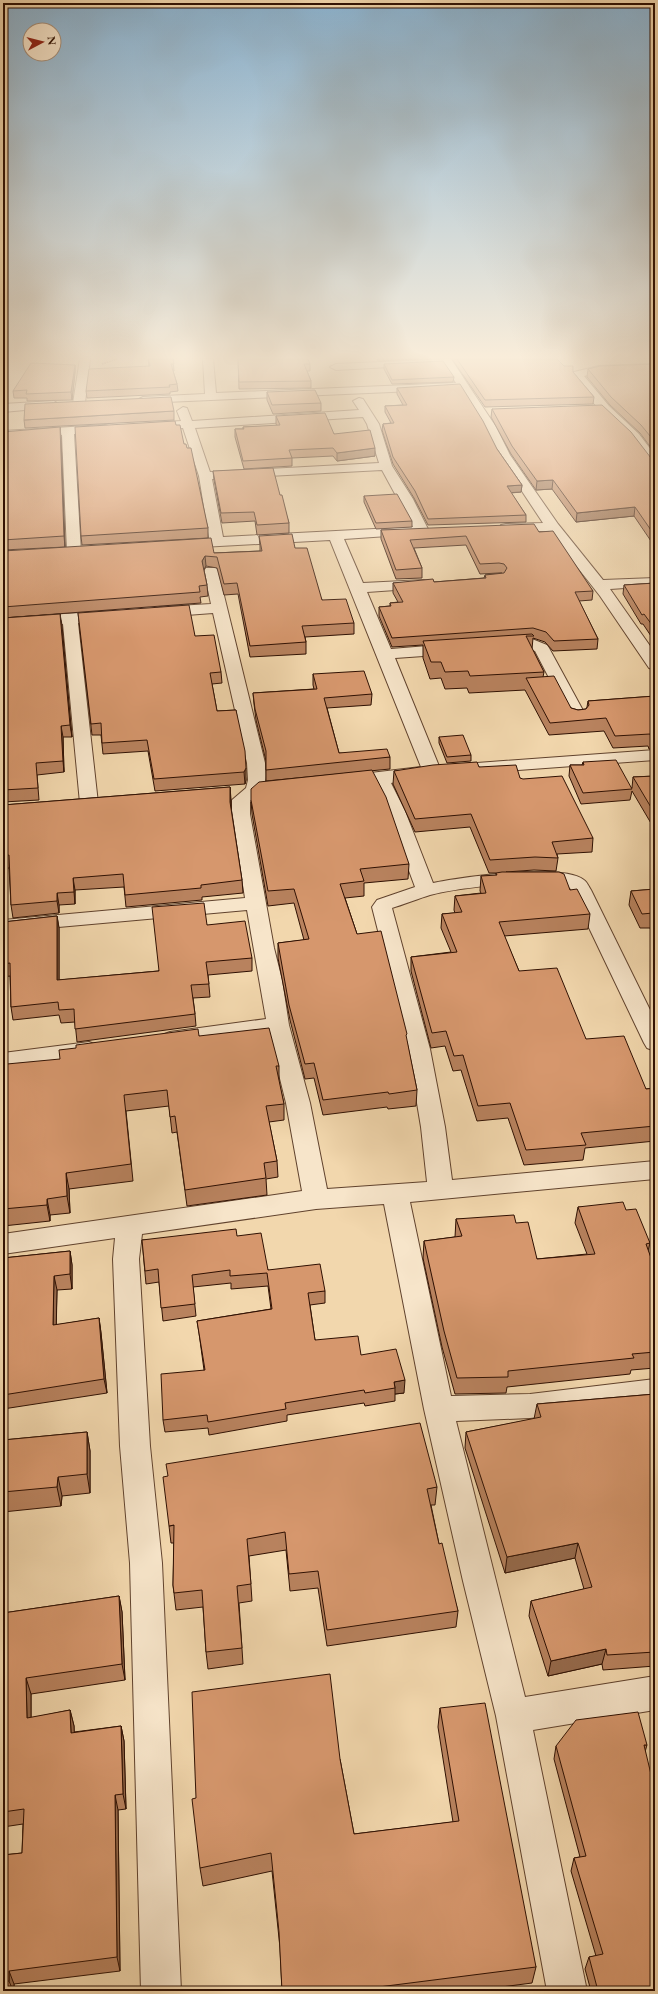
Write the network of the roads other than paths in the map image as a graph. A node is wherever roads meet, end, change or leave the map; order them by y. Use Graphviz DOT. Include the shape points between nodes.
graph roads {
  1 [pos="68,452"];
  2 [pos="196,452"];
  3 [pos="382,452"];
  4 [pos="503,452"];
  5 [pos="646,452"];
  6 [pos="655,463"];
  7 [pos="386,466"];
  8 [pos="205,476"];
  9 [pos="553,527"];
  10 [pos="491,529"];
  11 [pos="437,530"];
  12 [pos="422,531"];
  13 [pos="335,535"];
  14 [pos="217,541"];
  15 [pos="172,544"];
  16 [pos="90,550"];
  17 [pos="211,571"];
  18 [pos="655,582"];
  19 [pos="436,583"];
  20 [pos="598,585"];
  21 [pos="359,588"];
  22 [pos="220,608"];
  23 [pos="149,613"];
  24 [pos="125,615"];
  25 [pos="70,619"];
  26 [pos="3,623"];
  27 [pos="655,634"];
  28 [pos="633,635"];
  29 [pos="384,654"];
  30 [pos="655,666"];
  31 [pos="577,716"];
  32 [pos="655,755"];
  33 [pos="445,770"];
  34 [pos="331,782"];
  35 [pos="261,790"];
  36 [pos="222,793"];
  37 [pos="89,803"];
  38 [pos="426,890"];
  39 [pos="254,903"];
  40 [pos="3,926"];
  41 [pos="278,1025"];
  42 [pos="152,1042"];
  43 [pos="655,1043"];
  44 [pos="106,1048"];
  45 [pos="3,1061"];
  46 [pos="655,1170"];
  47 [pos="441,1191"];
  48 [pos="395,1193"];
  49 [pos="316,1200"];
  50 [pos="130,1226"];
  51 [pos="3,1244"];
  52 [pos="655,1390"];
  53 [pos="439,1409"];
  54 [pos="655,1693"];
  55 [pos="513,1716"];
  56 [pos="161,1991"];
  57 [pos="567,1991"];
  1 -- 16 [label="street" via="67,552"];
  2 -- 8 [label="street"];
  3 -- 7 [label="street"];
  4 -- 9 [label="street"];
  5 -- 6 [label="street"];
  7 -- 8 [label="street"];
  7 -- 12 [label="street"];
  8 -- 14 [label="street"];
  9 -- 10 [label="street"];
  9 -- 20 [label="street"];
  11 -- 12 [label="street"];
  12 -- 13 [label="street"];
  13 -- 14 [label="street"];
  13 -- 21 [label="street"];
  14 -- 15 [label="street"];
  17 -- 22 [label="street"];
  18 -- 20 [label="street"];
  19 -- 21 [label="street"];
  20 -- 28 [label="street"];
  21 -- 29 [label="street"];
  22 -- 23 [label="street"];
  22 -- 35 [label="street"];
  24 -- 25 [label="street"];
  25 -- 26 [label="street"];
  25 -- 37 [label="street"];
  27 -- 28 [label="street"];
  28 -- 30 [label="street"];
  29 -- 31 [label="street" via="522,643 538,646 544,652"];
  29 -- 33 [label="street"];
  32 -- 33 [label="street"];
  33 -- 34 [label="street"];
  33 -- 38 [label="street" via="380,779 396,811"];
  35 -- 36 [label="street"];
  35 -- 39 [label="street" via="246,794 241,805"];
  38 -- 43 [label="street" via="452,885 544,878 564,879 577,884"];
  38 -- 47 [label="street" via="392,900 382,907 419,1049"];
  39 -- 40 [label="street"];
  39 -- 41 [label="street"];
  41 -- 42 [label="street"];
  41 -- 49 [label="street" via="298,1103"];
  44 -- 45 [label="street"];
  46 -- 47 [label="street"];
  47 -- 48 [label="street"];
  48 -- 49 [label="street"];
  48 -- 53 [label="street"];
  49 -- 50 [label="street"];
  50 -- 51 [label="street"];
  50 -- 56 [label="street" via="126,1259 135,1446 146,1563"];
  52 -- 53 [label="street" via="530,1406"];
  53 -- 55 [label="street"];
  54 -- 55 [label="street"];
  55 -- 57 [label="street"];
}
